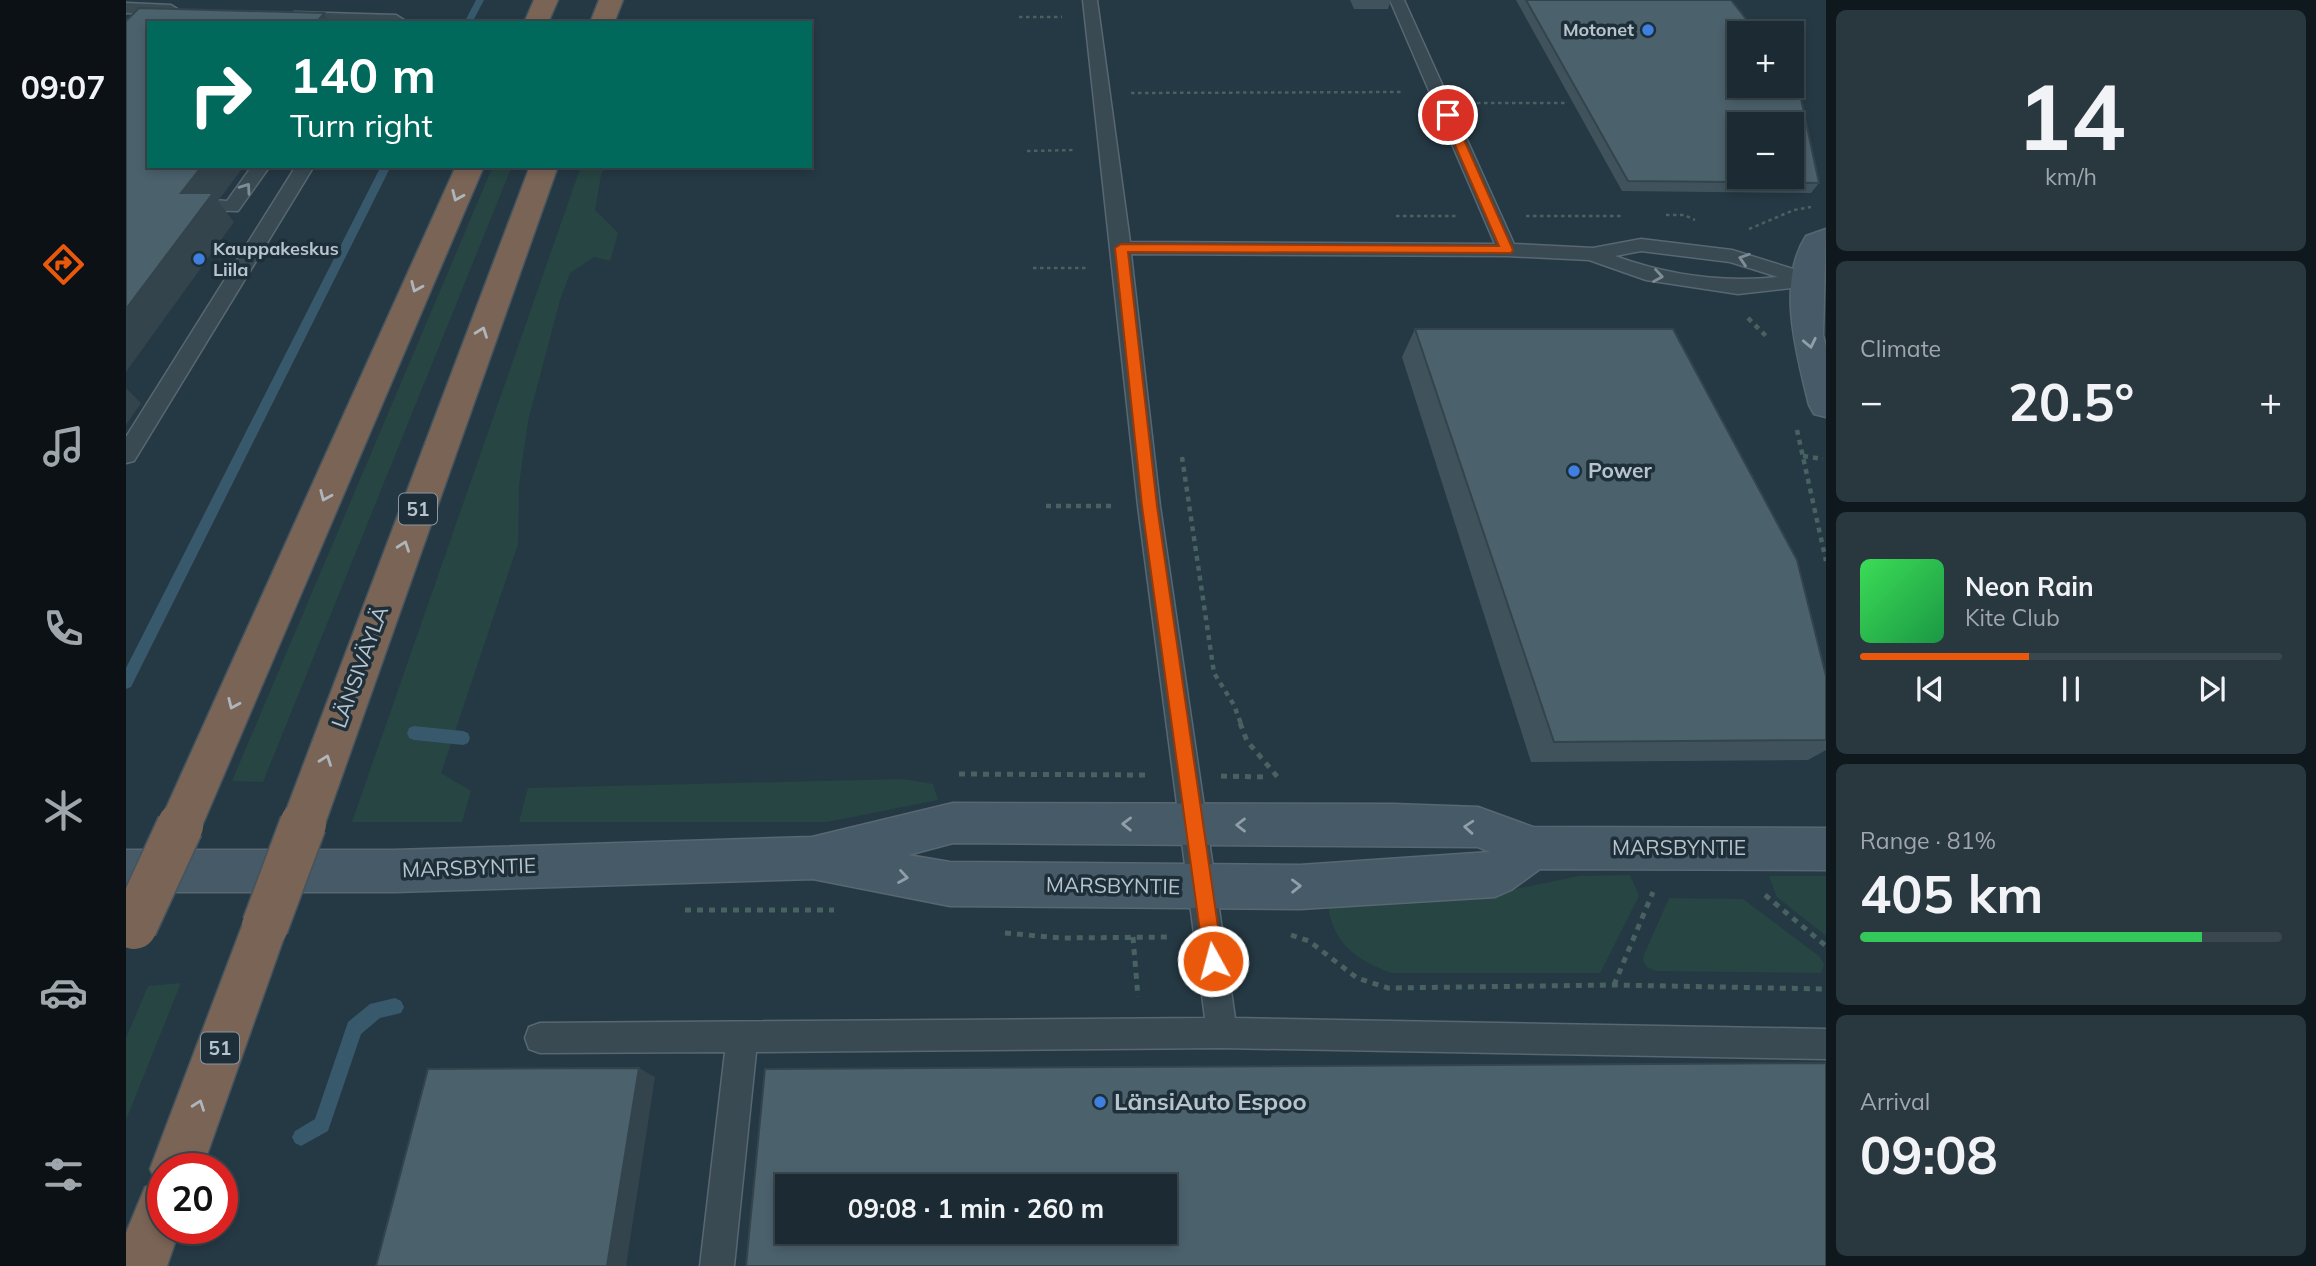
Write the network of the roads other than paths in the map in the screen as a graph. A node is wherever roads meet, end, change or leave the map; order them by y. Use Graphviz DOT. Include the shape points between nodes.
graph roads {
  1 [pos="379,0"];
  2 [pos="532,0"];
  3 [pos="546,0"];
  4 [pos="611,0"];
  5 [pos="1090,0"];
  6 [pos="1397,0"];
  7 [pos="126,8"];
  8 [pos="181,10"];
  9 [pos="273,17"];
  10 [pos="364,21"];
  11 [pos="395,21"];
  12 [pos="530,21"];
  13 [pos="537,21"];
  14 [pos="603,21"];
  15 [pos="260,168"];
  16 [pos="304,168"];
  17 [pos="469,168"];
  18 [pos="543,168"];
  19 [pos="181,203"];
  20 [pos="1826,238"];
  21 [pos="1121,248"];
  22 [pos="1507,250"];
  23 [pos="1593,254"];
  24 [pos="1809,280"];
  25 [pos="1826,309"];
  26 [pos="1826,405"];
  27 [pos="126,455"];
  28 [pos="1195,825"];
  29 [pos="1533,848"];
  30 [pos="1826,849"];
  31 [pos="812,858"];
  32 [pos="126,871"];
  33 [pos="1203,887"];
  34 [pos="130,935"];
  35 [pos="1222,1032"];
  36 [pos="742,1036"];
  37 [pos="540,1038"];
  38 [pos="1826,1044"];
  39 [pos="182,1153"];
  40 [pos="148,1244"];
  41 [pos="140,1266"];
  42 [pos="717,1266"];
  1 -- 10 [label="lane"];
  2 -- 12 [label="highway"];
  3 -- 13 [label="highway"];
  4 -- 14 [label="highway"];
  5 -- 21 [label="lane"];
  6 -- 22 [label="lane"];
  7 -- 8 [label="lane"];
  9 -- 10 [label="lane"];
  10 -- 11 [label="lane"];
  19 -- 15 [label="lane, one-way" via="232,207"];
  16 -- 27 [label="lane"];
  17 -- 34 [label="highway, one-way, bridge"];
  39 -- 18 [label="highway, LÄNSIVÄYLÄ / 51, one-way, bridge"];
  20 -- 24 [label="main road" via="1816,243 1809,257"];
  21 -- 22 [label="lane"];
  21 -- 28 [label="lane" via="1149,506"];
  22 -- 23 [label="lane"];
  24 -- 23 [label="lane, one-way" via="1732,256 1641,245"];
  23 -- 24 [label="lane, one-way" via="1646,274 1738,288"];
  24 -- 25 [label="main road"];
  24 -- 26 [label="main road, one-way" via="1807,335"];
  29 -- 28 [label="main road, MARSBYNTIE, one-way" via="1478,827"];
  28 -- 31 [label="main road, MARSBYNTIE, one-way" via="953,822"];
  28 -- 33 [label="lane"];
  29 -- 30 [label="main road, MARSBYNTIE"];
  33 -- 29 [label="main road, MARSBYNTIE, one-way" via="1300,887 1495,875"];
  31 -- 32 [label="main road, MARSBYNTIE" via="395,871"];
  31 -- 33 [label="main road, MARSBYNTIE, one-way" via="950,884"];
  33 -- 35 [label="lane"];
  35 -- 36 [label="lane"];
  35 -- 38 [label="lane"];
  36 -- 37 [label="lane"];
  36 -- 42 [label="lane"];
  40 -- 41 [label="highway"];
}
